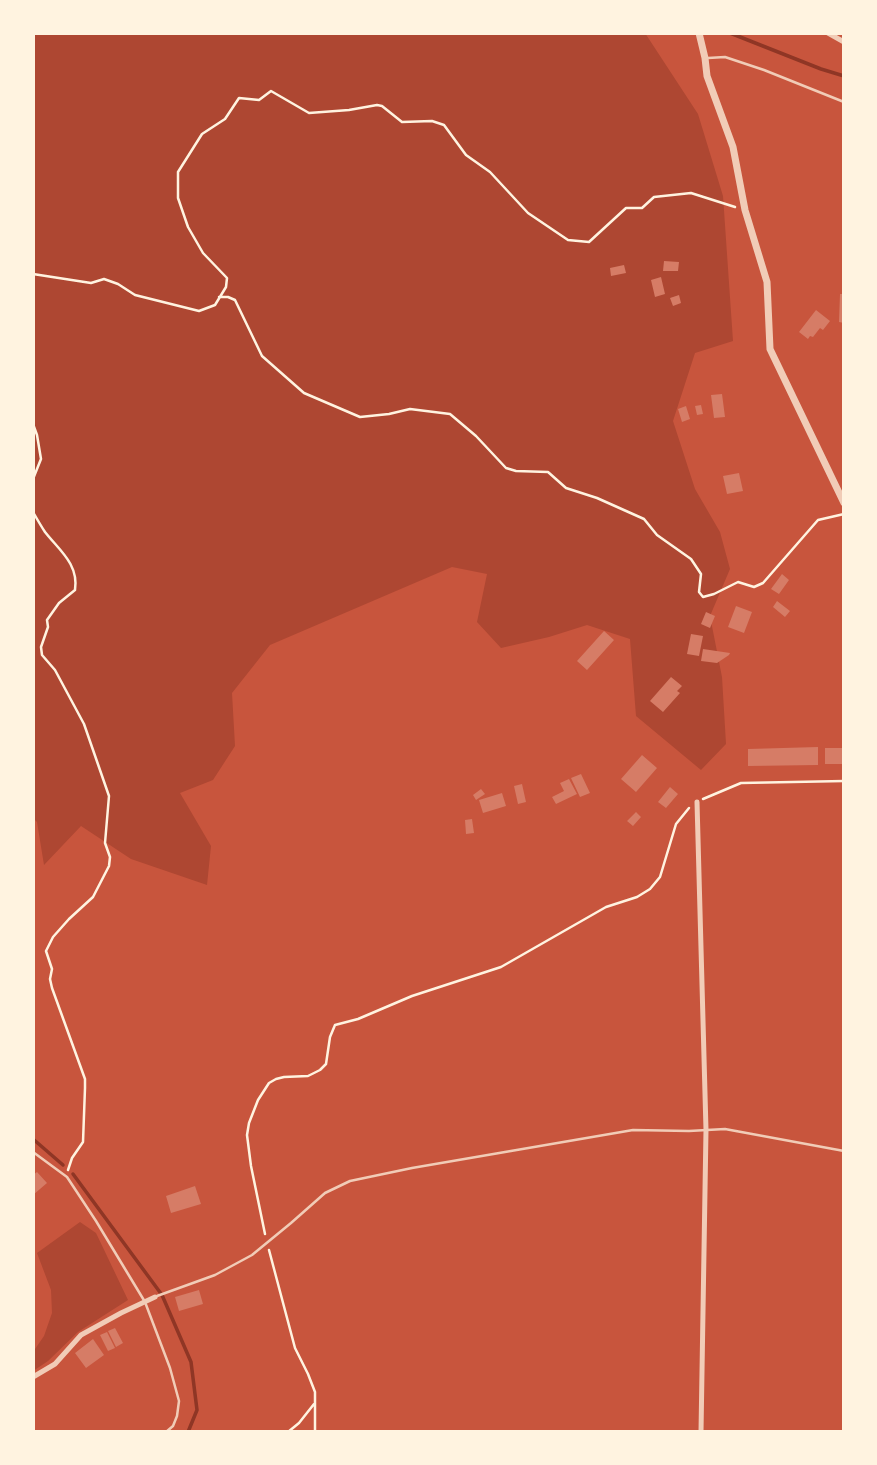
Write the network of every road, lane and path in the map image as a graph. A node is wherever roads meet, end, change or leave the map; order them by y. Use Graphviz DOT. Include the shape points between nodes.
graph roads {
  1 [pos="699,33"];
  2 [pos="828,33"];
  3 [pos="844,42"];
  4 [pos="705,58"];
  5 [pos="844,102"];
  6 [pos="745,210"];
  7 [pos="33,274"];
  8 [pos="219,297"];
  9 [pos="33,424"];
  10 [pos="33,479"];
  11 [pos="844,503"];
  12 [pos="33,512"];
  13 [pos="844,514"];
  14 [pos="844,781"];
  15 [pos="698,802"];
  16 [pos="706,1130"];
  17 [pos="844,1151"];
  18 [pos="33,1152"];
  19 [pos="67,1177"];
  20 [pos="267,1243"];
  21 [pos="155,1297"];
  22 [pos="145,1302"];
  23 [pos="33,1377"];
  24 [pos="315,1403"];
  25 [pos="166,1432"];
  26 [pos="288,1432"];
  27 [pos="315,1432"];
  28 [pos="701,1432"];
  1 -- 4 [label="street"];
  2 -- 3 [label="street"];
  4 -- 5 [label="lane" via="725,57 764,69"];
  4 -- 6 [label="street" via="733,147"];
  6 -- 8 [label="path" via="691,192 654,197 642,208 626,208 589,242 568,240 528,213 490,172 466,155 444,125 401,122 376,105 309,113 271,91 259,100 239,98 225,119 202,134 178,172 178,198 188,228 203,253 227,278"];
  6 -- 11 [label="street" via="767,282 770,349"];
  7 -- 8 [label="path" via="90,283 104,279 135,295 199,311 215,305"];
  8 -- 13 [label="path" via="235,300 262,356 304,393 360,416 410,409 450,414 506,468 548,472 566,488 644,519 657,535 691,559 701,574 699,592 703,597 738,582 754,587 763,583 818,520"];
  9 -- 10 [label="path" via="41,460"];
  12 -- 19 [label="path" via="68,557 76,581 75,590 47,620 41,654 55,670 83,724 109,796 105,843 109,866 93,897 53,937 46,951 52,988 85,1079 83,1142"];
  14 -- 15 [label="path" via="741,783"];
  15 -- 16 [label="street"];
  15 -- 20 [label="path" via="676,824 660,877 650,889 606,906 501,967 335,1025 326,1064 320,1070 269,1083 258,1100 247,1135"];
  16 -- 17 [label="lane" via="725,1129"];
  16 -- 20 [label="lane" via="633,1130 350,1181 325,1193"];
  16 -- 28 [label="street"];
  18 -- 19 [label="lane"];
  19 -- 22 [label="lane"];
  20 -- 21 [label="lane" via="215,1275"];
  20 -- 24 [label="path" via="286,1321 315,1392"];
  21 -- 22 [label="street"];
  22 -- 23 [label="street" via="81,1335 55,1363"];
  22 -- 25 [label="lane" via="179,1401 173,1426"];
  24 -- 26 [label="path"];
  24 -- 27 [label="path"];
}
